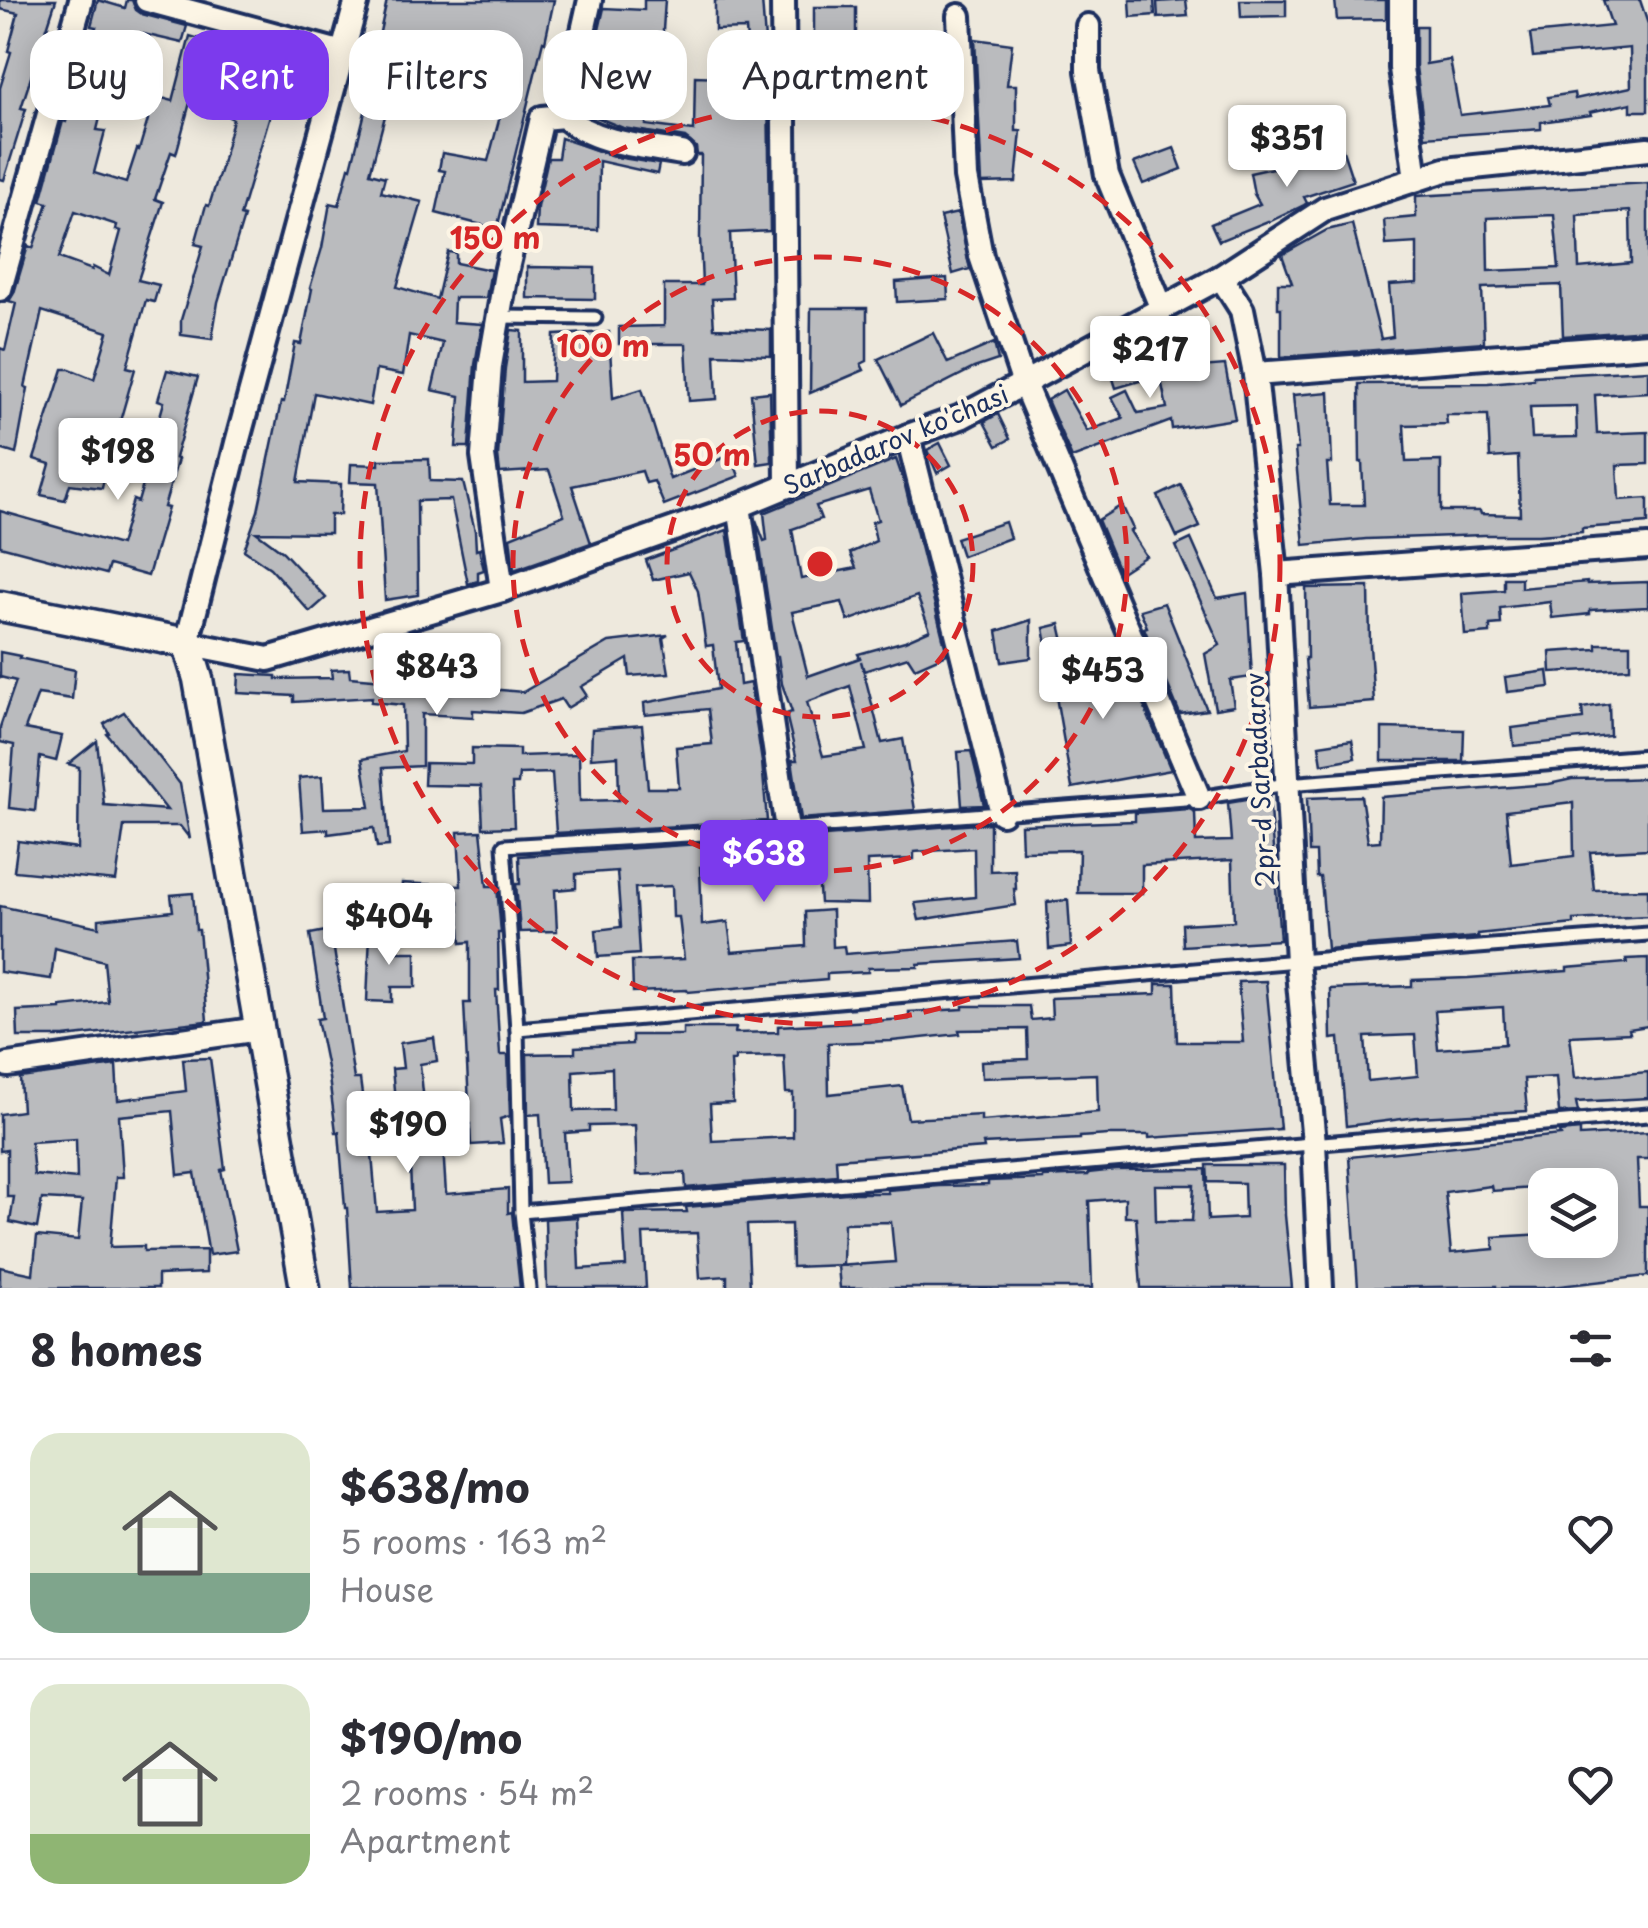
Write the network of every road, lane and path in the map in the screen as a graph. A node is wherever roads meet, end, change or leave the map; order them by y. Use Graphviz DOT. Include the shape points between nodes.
graph roads {
  1 [pos="81,0"];
  2 [pos="147,0"];
  3 [pos="357,0"];
  4 [pos="590,0"];
  5 [pos="783,0"];
  6 [pos="1401,0"];
  7 [pos="959,16"];
  8 [pos="1088,26"];
  9 [pos="583,30"];
  10 [pos="342,54"];
  11 [pos="543,118"];
  12 [pos="569,120"];
  13 [pos="1648,149"];
  14 [pos="682,153"];
  15 [pos="1416,180"];
  16 [pos="1222,277"];
  17 [pos="0,289"];
  18 [pos="1162,308"];
  19 [pos="498,317"];
  20 [pos="596,318"];
  21 [pos="1648,346"];
  22 [pos="1255,374"];
  23 [pos="1024,384"];
  24 [pos="908,436"];
  25 [pos="788,486"];
  26 [pos="740,506"];
  27 [pos="1648,548"];
  28 [pos="1276,574"];
  29 [pos="502,590"];
  30 [pos="0,606"];
  31 [pos="187,643"];
  32 [pos="1648,756"];
  33 [pos="1287,784"];
  34 [pos="1199,798"];
  35 [pos="1002,813"];
  36 [pos="787,829"];
  37 [pos="1648,934"];
  38 [pos="1297,961"];
  39 [pos="259,1029"];
  40 [pos="517,1029"];
  41 [pos="8,1065"];
  42 [pos="1648,1116"];
  43 [pos="1314,1143"];
  44 [pos="521,1212"];
  45 [pos="305,1288"];
  46 [pos="528,1288"];
  47 [pos="1320,1288"];
  1 -- 17 [label="street"];
  2 -- 10 [label="street"];
  3 -- 10 [label="street"];
  4 -- 9 [label="street"];
  5 -- 25 [label="street"];
  6 -- 15 [label="street" via="1401,68"];
  7 -- 23 [label="street" via="966,177 981,256"];
  8 -- 18 [label="street" via="1088,71 1108,175"];
  10 -- 31 [label="street"];
  11 -- 19 [label="street"];
  12 -- 14 [label="street" via="602,138"];
  13 -- 15 [label="street, Sarbadarov ko'chasi" via="1445,170"];
  15 -- 16 [label="street, Sarbadarov ko'chasi" via="1326,209"];
  16 -- 18 [label="street, Sarbadarov ko'chasi"];
  16 -- 22 [label="street, 2pr-d Sarbadarov" via="1242,310"];
  18 -- 23 [label="street, Sarbadarov ko'chasi"];
  19 -- 20 [label="lane"];
  19 -- 29 [label="street" via="483,456"];
  21 -- 22 [label="street"];
  22 -- 28 [label="street, 2pr-d Sarbadarov"];
  23 -- 24 [label="street, Sarbadarov ko'chasi"];
  23 -- 34 [label="street"];
  24 -- 25 [label="street, Sarbadarov ko'chasi"];
  24 -- 35 [label="street"];
  25 -- 26 [label="street, Sarbadarov ko'chasi"];
  26 -- 29 [label="street, Sarbadarov ko'chasi"];
  26 -- 36 [label="street"];
  27 -- 28 [label="street"];
  28 -- 33 [label="street, 2pr-d Sarbadarov"];
  29 -- 31 [label="street, Sarbadarov ko'chasi" via="268,659"];
  30 -- 31 [label="street, Sarbadarov ko'chasi"];
  31 -- 39 [label="street"];
  32 -- 33 [label="lane"];
  33 -- 34 [label="lane"];
  33 -- 38 [label="street, 2pr-d Sarbadarov"];
  34 -- 35 [label="lane"];
  35 -- 36 [label="lane"];
  36 -- 40 [label="lane" via="504,846"];
  37 -- 38 [label="lane"];
  38 -- 40 [label="lane"];
  38 -- 43 [label="street, 2pr-d Sarbadarov"];
  39 -- 41 [label="street"];
  39 -- 45 [label="street"];
  40 -- 44 [label="lane"];
  42 -- 43 [label="lane"];
  43 -- 44 [label="lane"];
  43 -- 47 [label="street, 2pr-d Sarbadarov"];
  44 -- 46 [label="lane"];
}
